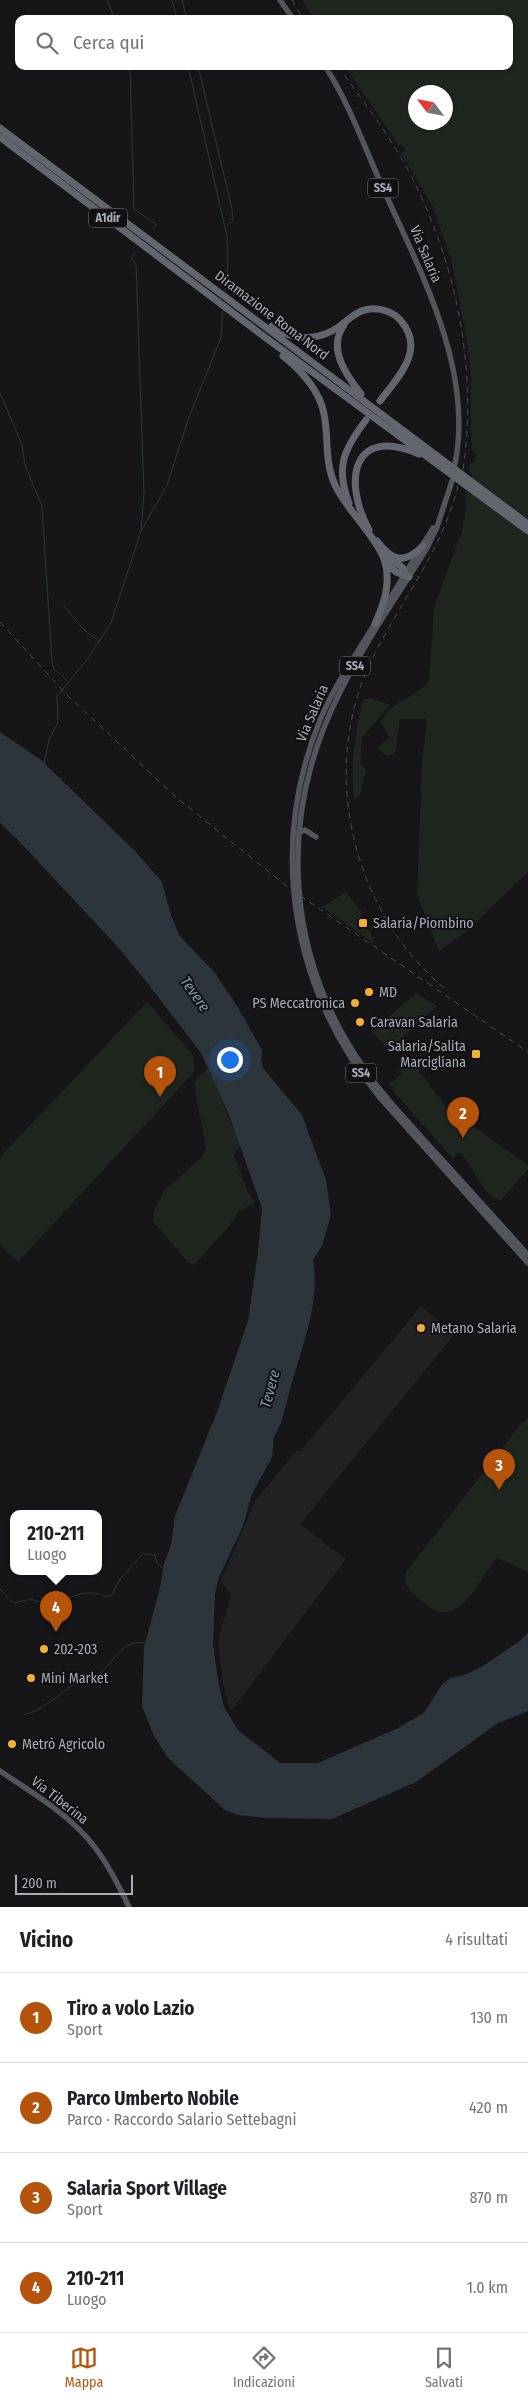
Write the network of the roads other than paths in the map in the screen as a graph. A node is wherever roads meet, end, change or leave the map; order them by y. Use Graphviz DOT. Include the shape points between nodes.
graph roads {
  1 [pos="280,0"];
  2 [pos="290,15"];
  3 [pos="327,70"];
  4 [pos="0,128"];
  5 [pos="0,137"];
  6 [pos="229,298"];
  7 [pos="350,317"];
  8 [pos="262,335"];
  9 [pos="380,401"];
  10 [pos="365,405"];
  11 [pos="380,416"];
  12 [pos="366,420"];
  13 [pos="430,458"];
  14 [pos="450,467"];
  15 [pos="452,481"];
  16 [pos="472,486"];
  17 [pos="350,505"];
  18 [pos="443,511"];
  19 [pos="358,521"];
  20 [pos="528,524"];
  21 [pos="368,530"];
  22 [pos="528,531"];
  23 [pos="423,546"];
  24 [pos="386,558"];
  25 [pos="407,575"];
  26 [pos="375,624"];
  27 [pos="295,833"];
  28 [pos="316,837"];
  29 [pos="528,1255"];
  30 [pos="528,1263"];
  31 [pos="0,1771"];
  32 [pos="129,1907"];
  1 -- 2 [label="main road"];
  3 -- 14 [label="main road, Via Salaria / SS4" via="348,110 436,312 459,397 459,437"];
  4 -- 6 [label="highway, Diramazione Roma Nord / A1dir"];
  5 -- 8 [label="highway, Diramazione Roma Nord / A1dir"];
  6 -- 7 [label="highway" via="277,330 301,338 326,335"];
  6 -- 10 [label="highway, Diramazione Roma Nord / A1dir"];
  7 -- 9 [label="highway" via="368,309 380,309 400,319 410,336 410,358"];
  7 -- 10 [label="highway" via="340,330 338,356"];
  8 -- 10 [label="highway, Diramazione Roma Nord / A1dir"];
  8 -- 19 [label="highway" via="266,343 302,373 318,398 324,413 330,475"];
  10 -- 11 [label="highway, Diramazione Roma Nord / A1dir"];
  11 -- 13 [label="highway, Diramazione Roma Nord / A1dir"];
  11 -- 14 [label="highway, Diramazione Roma Nord / A1dir"];
  12 -- 17 [label="highway" via="343,456 343,483"];
  13 -- 14 [label="highway, Diramazione Roma Nord / A1dir"];
  13 -- 21 [label="highway" via="391,446 371,450 363,456 357,465 354,491"];
  14 -- 16 [label="highway, Diramazione Roma Nord / A1dir"];
  15 -- 18 [label="main road, Via Salaria / SS4"];
  16 -- 20 [label="highway, Diramazione Roma Nord / A1dir"];
  16 -- 22 [label="highway, Diramazione Roma Nord / A1dir"];
  17 -- 19 [label="highway"];
  17 -- 21 [label="highway"];
  18 -- 23 [label="main road, Via Salaria / SS4"];
  18 -- 25 [label="main road, Via Salaria / SS4" via="427,548"];
  19 -- 24 [label="highway"];
  21 -- 24 [label="highway"];
  23 -- 24 [label="highway" via="406,558"];
  23 -- 25 [label="main road, Via Salaria / SS4"];
  24 -- 25 [label="highway" via="396,572"];
  24 -- 26 [label="highway" via="387,592"];
  25 -- 26 [label="main road, Via Salaria / SS4"];
  25 -- 27 [label="main road, Via Salaria / SS4" via="334,705 312,761"];
  26 -- 27 [label="main road, Via Salaria / SS4" via="338,683 320,720 302,774"];
  27 -- 28 [label="main road" via="305,830"];
  27 -- 29 [label="main road, SS4" via="307,943 322,992 342,1034 381,1091"];
  27 -- 30 [label="main road, SS4" via="293,885 300,932 315,986 338,1038 381,1099"];
  31 -- 32 [label="main road, Via Tiberina" via="63,1815 86,1836 104,1860"];
}
